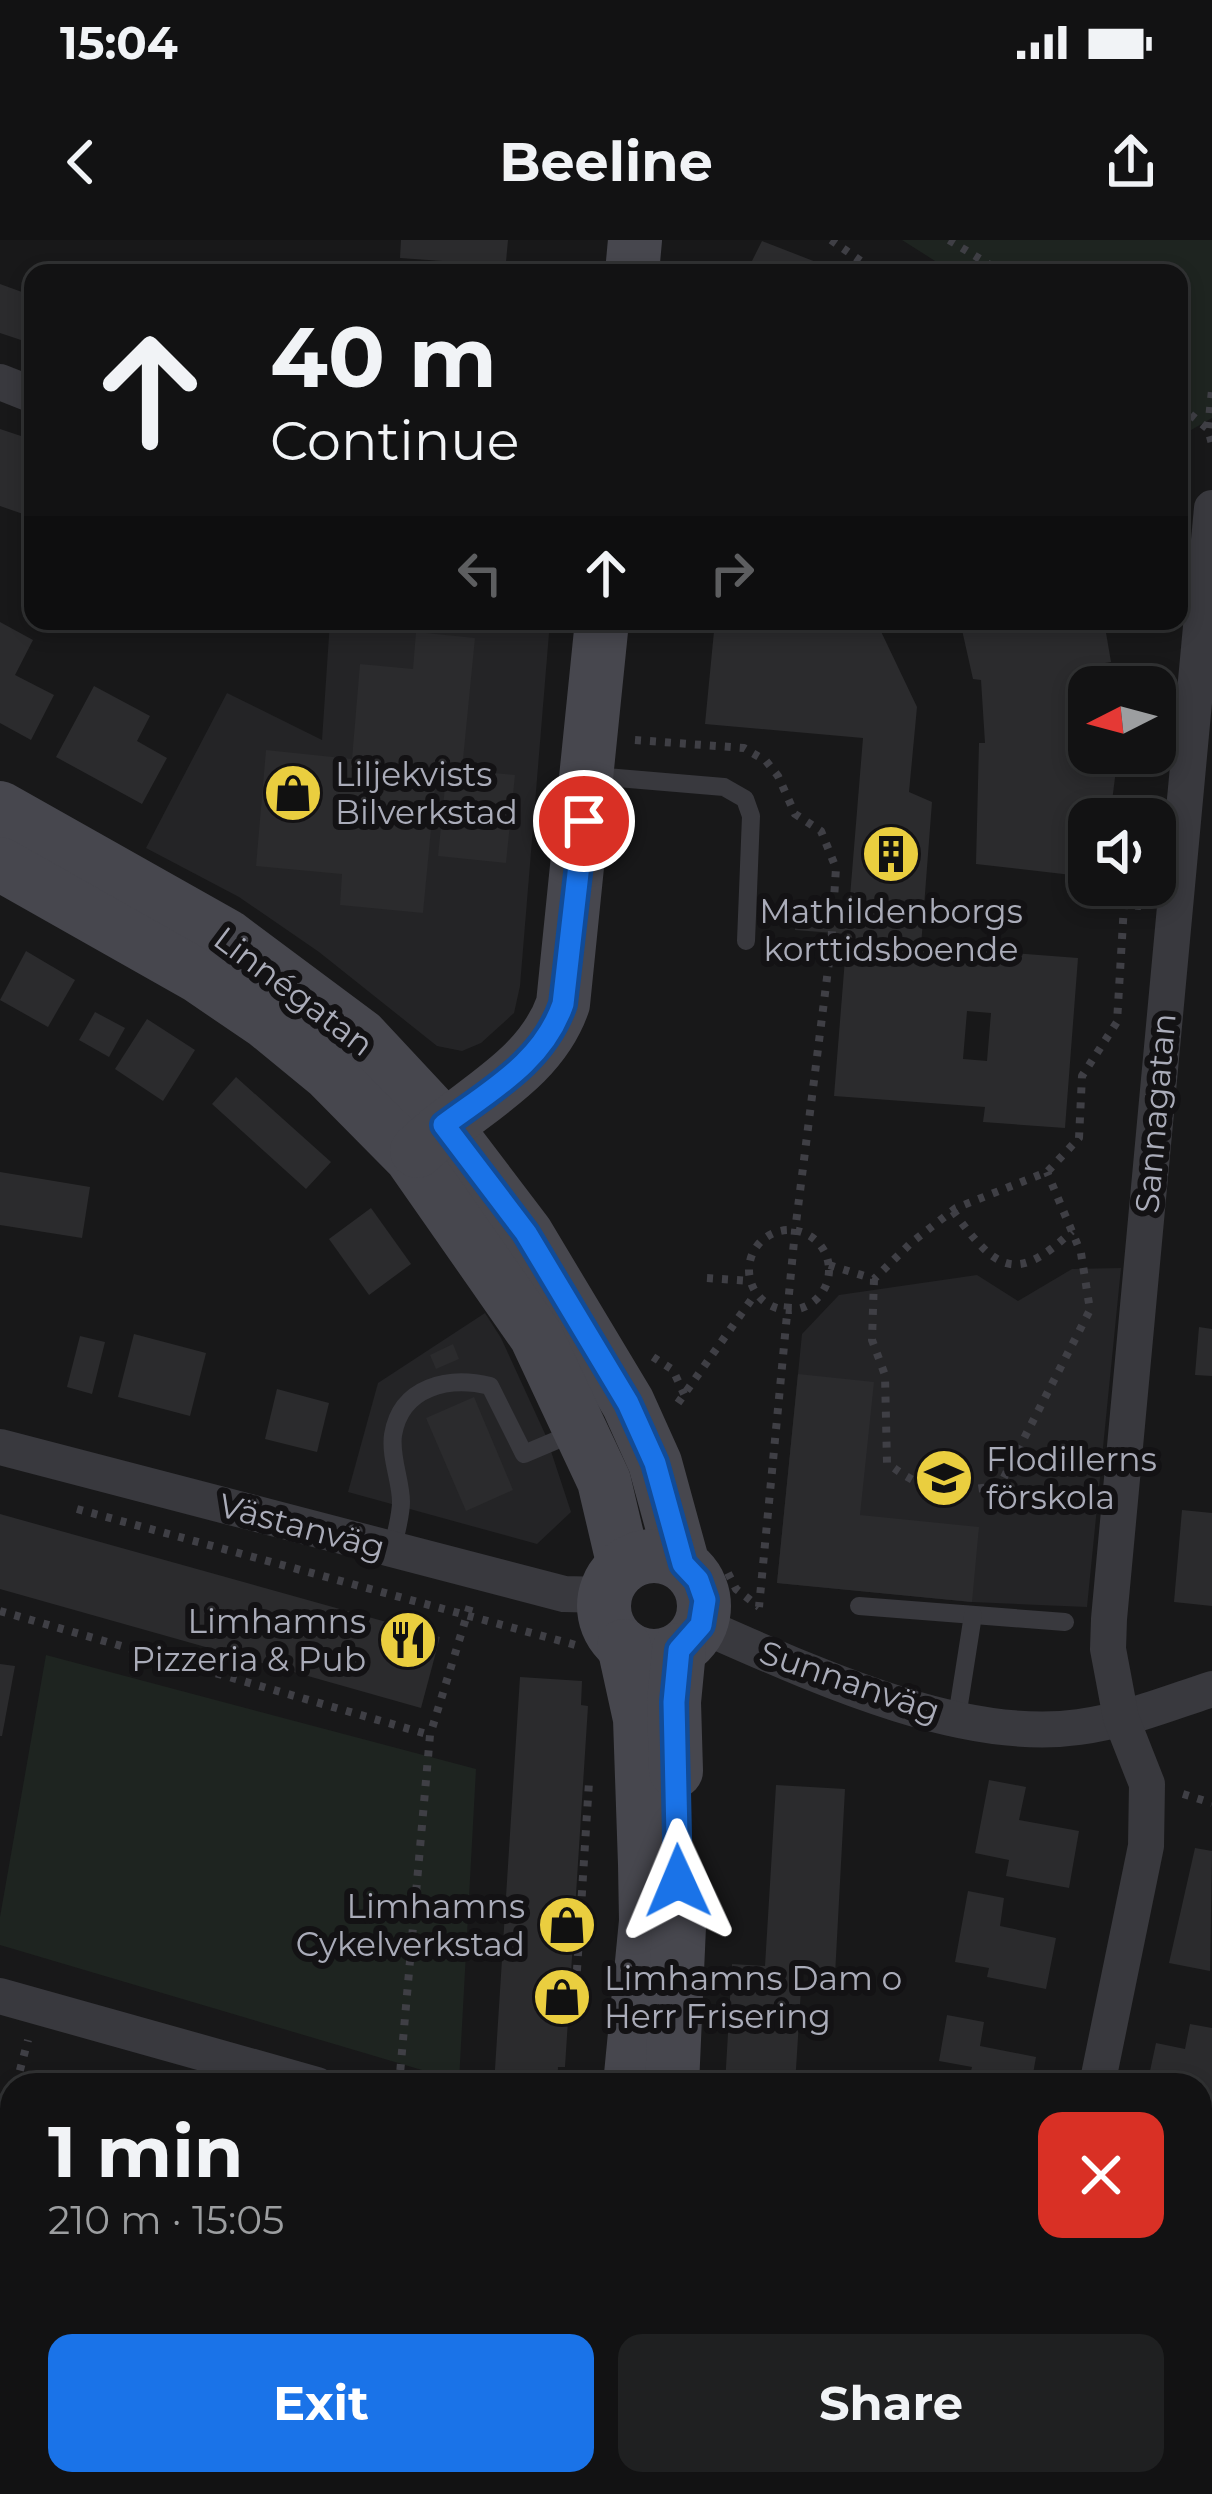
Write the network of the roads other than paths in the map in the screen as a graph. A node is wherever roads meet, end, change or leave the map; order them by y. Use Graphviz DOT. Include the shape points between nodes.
graph roads {
  1 [pos="1212,508"];
  2 [pos="602,630"];
  3 [pos="605,758"];
  4 [pos="0,808"];
  5 [pos="0,864"];
  6 [pos="746,941"];
  7 [pos="428,1141"];
  8 [pos="583,1429"];
  9 [pos="0,1447"];
  10 [pos="393,1550"];
  11 [pos="683,1564"];
  12 [pos="614,1580"];
  13 [pos="860,1606"];
  14 [pos="974,1615"];
  15 [pos="1065,1622"];
  16 [pos="690,1638"];
  17 [pos="602,1647"];
  18 [pos="1212,1689"];
  19 [pos="957,1717"];
  20 [pos="1121,1718"];
  21 [pos="0,1996"];
  22 [pos="274,2073"];
  23 [pos="631,2073"];
  24 [pos="673,2073"];
  25 [pos="1099,2073"];
  1 -- 20 [label="street, Sannagatan" via="1108,1619"];
  2 -- 3 [label="street"];
  3 -- 6 [label="lane" via="745,799"];
  3 -- 7 [label="street" via="554,1029 534,1056"];
  4 -- 7 [label="street, Linnégatan" via="227,936 361,1036"];
  5 -- 7 [label="street, Linnégatan" via="198,976"];
  7 -- 8 [label="street, Linnégatan"];
  7 -- 11 [label="street, Linnégatan" via="526,1233 628,1403 655,1463"];
  8 -- 10 [label="lane" via="524,1454 490,1386 464,1380 417,1394 393,1437 401,1506"];
  8 -- 12 [label="street, Linnégatan" via="604,1481"];
  9 -- 10 [label="street, Västanväg"];
  10 -- 12 [label="street, Västanväg" via="564,1594"];
  11 -- 12 [label="street" via="656,1556"];
  11 -- 16 [label="street" via="705,1600"];
  12 -- 17 [label="street"];
  13 -- 14 [label="lane"];
  14 -- 15 [label="lane"];
  14 -- 19 [label="lane"];
  16 -- 17 [label="street" via="662,1656"];
  16 -- 19 [label="street, Sunnanväg"];
  16 -- 24 [label="street" via="674,1717"];
  17 -- 23 [label="street" via="640,1719 646,1921"];
  18 -- 20 [label="street, Sunnanväg"];
  19 -- 20 [label="street, Sunnanväg" via="1076,1728"];
  20 -- 25 [label="street, Sannagatan" via="1147,1784 1146,1846"];
  21 -- 22 [label="street"];
}
